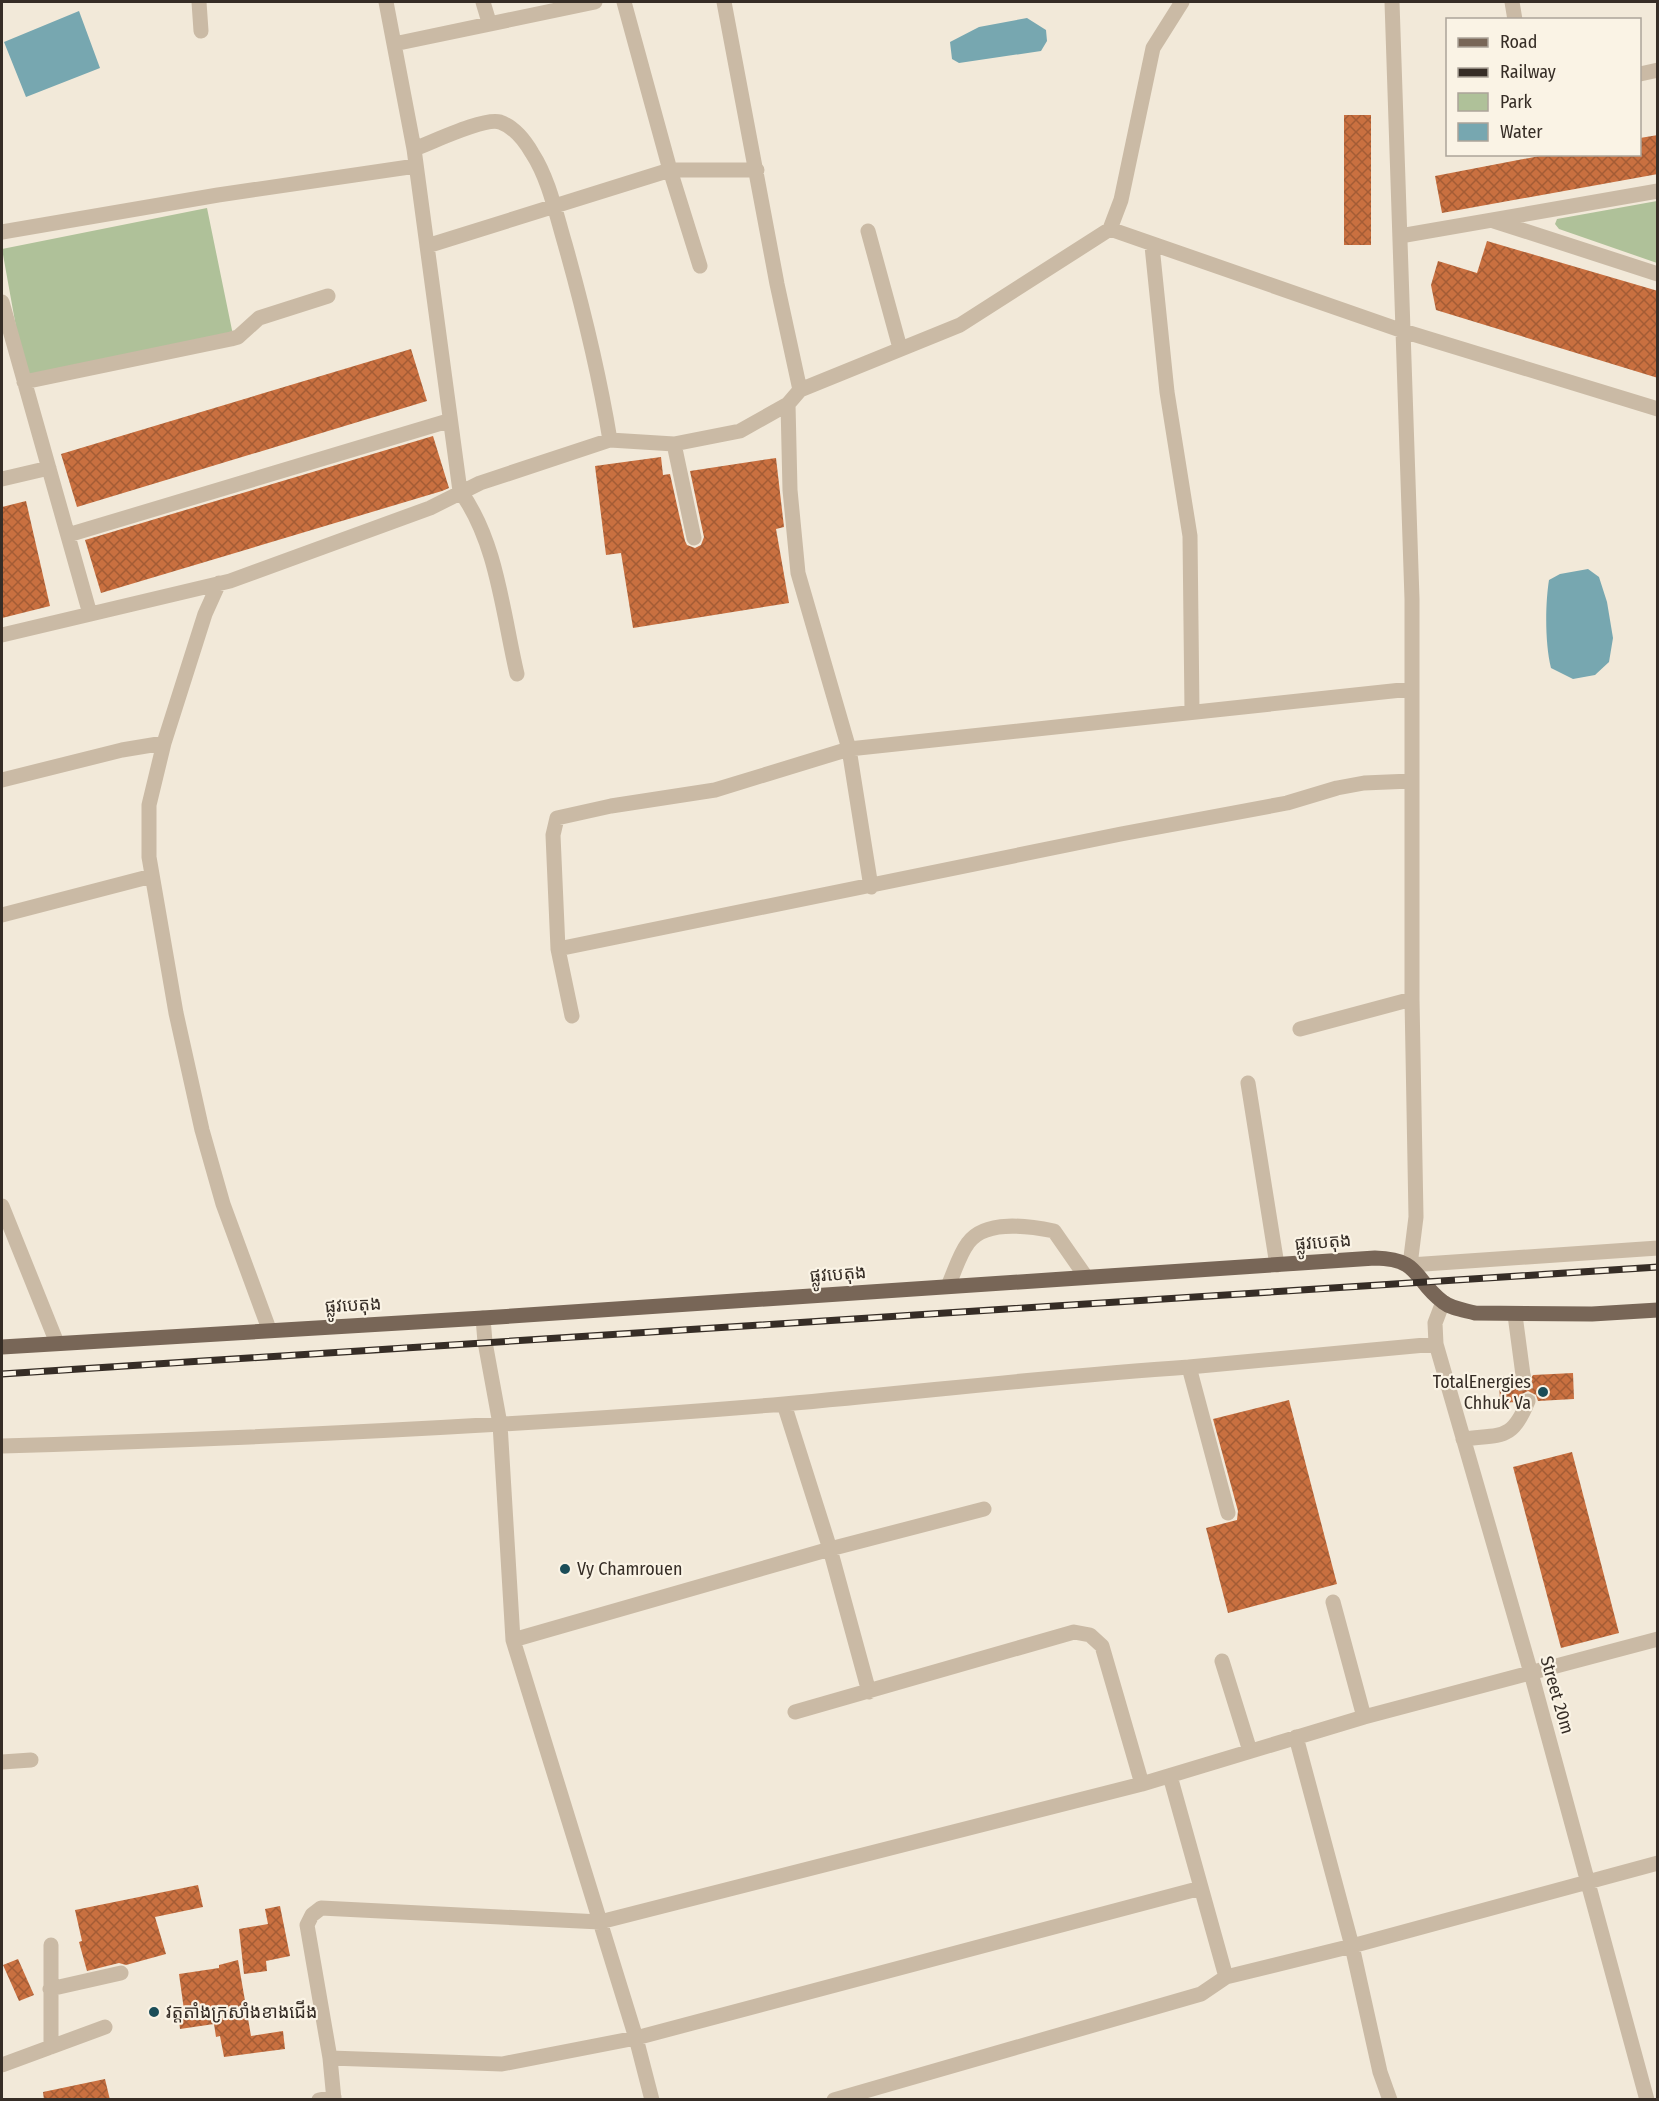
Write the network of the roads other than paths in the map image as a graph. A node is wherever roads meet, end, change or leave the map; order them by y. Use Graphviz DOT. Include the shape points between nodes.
graph roads {
  1 [pos="199,2"];
  2 [pos="386,2"];
  3 [pos="483,2"];
  4 [pos="595,2"];
  5 [pos="624,2"];
  6 [pos="724,2"];
  7 [pos="1182,2"];
  8 [pos="1392,2"];
  9 [pos="1512,2"];
  10 [pos="1515,18"];
  11 [pos="489,22"];
  12 [pos="201,31"];
  13 [pos="394,44"];
  14 [pos="1658,70"];
  15 [pos="1641,74"];
  16 [pos="414,149"];
  17 [pos="416,166"];
  18 [pos="669,170"];
  19 [pos="757,170"];
  20 [pos="1658,191"];
  21 [pos="554,204"];
  22 [pos="1491,220"];
  23 [pos="1110,229"];
  24 [pos="868,231"];
  25 [pos="2,232"];
  26 [pos="1400,236"];
  27 [pos="427,246"];
  28 [pos="1152,246"];
  29 [pos="700,266"];
  30 [pos="1658,274"];
  31 [pos="328,296"];
  32 [pos="3,312"];
  33 [pos="1403,331"];
  34 [pos="900,348"];
  35 [pos="24,382"];
  36 [pos="800,390"];
  37 [pos="788,404"];
  38 [pos="1658,409"];
  39 [pos="448,421"];
  40 [pos="610,440"];
  41 [pos="674,444"];
  42 [pos="49,468"];
  43 [pos="2,479"];
  44 [pos="460,491"];
  45 [pos="68,535"];
  46 [pos="694,538"];
  47 [pos="219,584"];
  48 [pos="90,614"];
  49 [pos="2,635"];
  50 [pos="517,674"];
  51 [pos="1411,688"];
  52 [pos="1192,711"];
  53 [pos="164,743"];
  54 [pos="849,749"];
  55 [pos="2,780"];
  56 [pos="1411,781"];
  57 [pos="152,876"];
  58 [pos="871,887"];
  59 [pos="2,915"];
  60 [pos="558,949"];
  61 [pos="1412,999"];
  62 [pos="572,1016"];
  63 [pos="1300,1029"];
  64 [pos="1248,1083"];
  65 [pos="2,1206"];
  66 [pos="1658,1248"];
  67 [pos="1410,1264"];
  68 [pos="1277,1265"];
  69 [pos="1086,1277"];
  70 [pos="948,1286"];
  71 [pos="1443,1302"];
  72 [pos="1658,1310"];
  73 [pos="1515,1315"];
  74 [pos="483,1318"];
  75 [pos="268,1329"];
  76 [pos="57,1343"];
  77 [pos="1436,1344"];
  78 [pos="2,1347"];
  79 [pos="1190,1367"];
  80 [pos="1523,1375"];
  81 [pos="1528,1401"];
  82 [pos="784,1404"];
  83 [pos="500,1424"];
  84 [pos="1463,1439"];
  85 [pos="2,1446"];
  86 [pos="984,1509"];
  87 [pos="1228,1513"];
  88 [pos="830,1549"];
  89 [pos="1333,1602"];
  90 [pos="1658,1639"];
  91 [pos="513,1640"];
  92 [pos="1222,1661"];
  93 [pos="1531,1673"];
  94 [pos="869,1692"];
  95 [pos="795,1712"];
  96 [pos="1364,1717"];
  97 [pos="1296,1737"];
  98 [pos="1250,1751"];
  99 [pos="31,1760"];
  100 [pos="2,1762"];
  101 [pos="1170,1776"];
  102 [pos="1142,1784"];
  103 [pos="1658,1863"];
  104 [pos="1588,1882"];
  105 [pos="1201,1888"];
  106 [pos="600,1922"];
  107 [pos="51,1945"];
  108 [pos="1353,1946"];
  109 [pos="121,1973"];
  110 [pos="1226,1977"];
  111 [pos="50,1989"];
  112 [pos="105,2027"];
  113 [pos="636,2038"];
  114 [pos="51,2047"];
  115 [pos="330,2058"];
  116 [pos="2,2065"];
  117 [pos="1650,2092"];
  118 [pos="329,2099"];
  119 [pos="652,2100"];
  120 [pos="834,2100"];
  121 [pos="1390,2100"];
  1 -- 12 [label="street"];
  2 -- 13 [label="street"];
  3 -- 11 [label="street"];
  4 -- 11 [label="street"];
  5 -- 18 [label="street"];
  6 -- 19 [label="street"];
  7 -- 23 [label="street" via="1153,48 1121,200"];
  8 -- 26 [label="street"];
  9 -- 10 [label="street"];
  11 -- 13 [label="street"];
  13 -- 16 [label="street"];
  14 -- 15 [label="street"];
  16 -- 17 [label="street"];
  16 -- 21 [label="street" via="498,121 514,130 533,154"];
  17 -- 25 [label="street"];
  17 -- 27 [label="street"];
  18 -- 19 [label="street"];
  18 -- 21 [label="street"];
  18 -- 29 [label="street"];
  19 -- 36 [label="street"];
  20 -- 22 [label="street"];
  21 -- 27 [label="street"];
  21 -- 40 [label="street" via="600,384"];
  22 -- 26 [label="street"];
  22 -- 30 [label="street"];
  23 -- 28 [label="street"];
  23 -- 34 [label="street" via="960,325"];
  24 -- 34 [label="street"];
  26 -- 33 [label="street"];
  27 -- 39 [label="street"];
  28 -- 33 [label="street"];
  28 -- 52 [label="street" via="1167,392 1190,536"];
  31 -- 35 [label="street" via="259,318 238,338"];
  32 -- 35 [label="street"];
  33 -- 38 [label="street"];
  33 -- 51 [label="street"];
  34 -- 36 [label="street"];
  35 -- 42 [label="street"];
  36 -- 37 [label="street"];
  37 -- 41 [label="street" via="740,431"];
  37 -- 54 [label="street" via="790,490 798,573"];
  39 -- 44 [label="street"];
  39 -- 45 [label="street"];
  40 -- 41 [label="street"];
  40 -- 44 [label="street"];
  41 -- 46 [label="street"];
  42 -- 43 [label="street"];
  42 -- 45 [label="street"];
  44 -- 47 [label="street" via="430,508"];
  44 -- 50 [label="street" via="477,521 492,564"];
  45 -- 48 [label="street"];
  47 -- 48 [label="street"];
  47 -- 53 [label="street" via="205,614"];
  48 -- 49 [label="street"];
  51 -- 52 [label="street"];
  51 -- 56 [label="street"];
  52 -- 54 [label="street"];
  53 -- 55 [label="street"];
  53 -- 57 [label="street" via="149,806"];
  54 -- 58 [label="street"];
  54 -- 60 [label="street" via="715,790 557,818 553,835"];
  56 -- 58 [label="street" via="1337,788 1287,803"];
  56 -- 61 [label="street"];
  57 -- 59 [label="street"];
  57 -- 75 [label="street" via="176,1014 202,1130 223,1203"];
  58 -- 60 [label="street"];
  60 -- 62 [label="street"];
  61 -- 63 [label="street"];
  61 -- 67 [label="street" via="1416,1217"];
  64 -- 68 [label="street"];
  65 -- 76 [label="street"];
  66 -- 67 [label="street"];
  67 -- 68 [label="main road, ផ្លូវបេតុង" via="1393,1258 1375,1258"];
  67 -- 71 [label="main road"];
  68 -- 69 [label="main road, ផ្លូវបេតុង"];
  69 -- 70 [label="main road, ផ្លូវបេតុង"];
  69 -- 70 [label="street" via="1054,1231 1029,1226 995,1229 973,1237"];
  70 -- 74 [label="main road, ផ្លូវបេតុង"];
  71 -- 73 [label="main road" via="1457,1309"];
  71 -- 77 [label="street, Street 20m" via="1435,1323"];
  72 -- 73 [label="main road"];
  73 -- 80 [label="street"];
  74 -- 75 [label="main road, ផ្លូវបេតុង"];
  74 -- 83 [label="street"];
  75 -- 76 [label="main road, ផ្លូវបេតុង"];
  76 -- 78 [label="main road, ផ្លូវបេតុង"];
  77 -- 79 [label="street"];
  77 -- 84 [label="street, Street 20m"];
  79 -- 82 [label="street" via="1054,1376"];
  79 -- 87 [label="street"];
  81 -- 84 [label="street" via="1519,1424 1510,1432"];
  82 -- 83 [label="street"];
  82 -- 88 [label="street"];
  83 -- 85 [label="street"];
  83 -- 91 [label="street"];
  84 -- 93 [label="street, Street 20m"];
  86 -- 88 [label="street"];
  88 -- 91 [label="street"];
  88 -- 94 [label="street"];
  89 -- 96 [label="street"];
  90 -- 93 [label="street"];
  91 -- 106 [label="street"];
  92 -- 98 [label="street"];
  93 -- 96 [label="street"];
  93 -- 104 [label="street, Street 20m"];
  94 -- 95 [label="street"];
  94 -- 102 [label="street" via="1074,1632 1090,1635 1102,1646"];
  96 -- 97 [label="street"];
  97 -- 98 [label="street"];
  97 -- 108 [label="street"];
  98 -- 101 [label="street"];
  99 -- 100 [label="street"];
  101 -- 102 [label="street"];
  101 -- 105 [label="street"];
  102 -- 106 [label="street"];
  103 -- 104 [label="street"];
  104 -- 108 [label="street"];
  104 -- 117 [label="street, Street 20m"];
  105 -- 110 [label="street"];
  105 -- 113 [label="street"];
  106 -- 113 [label="street"];
  106 -- 115 [label="street" via="321,1908 307,1925"];
  107 -- 111 [label="street"];
  108 -- 110 [label="street"];
  108 -- 121 [label="street" via="1380,2072"];
  109 -- 111 [label="street"];
  110 -- 120 [label="street" via="1201,1994"];
  111 -- 114 [label="street"];
  112 -- 114 [label="street"];
  113 -- 115 [label="street" via="502,2064"];
  113 -- 119 [label="street"];
  114 -- 116 [label="street"];
  115 -- 118 [label="street"];
}
